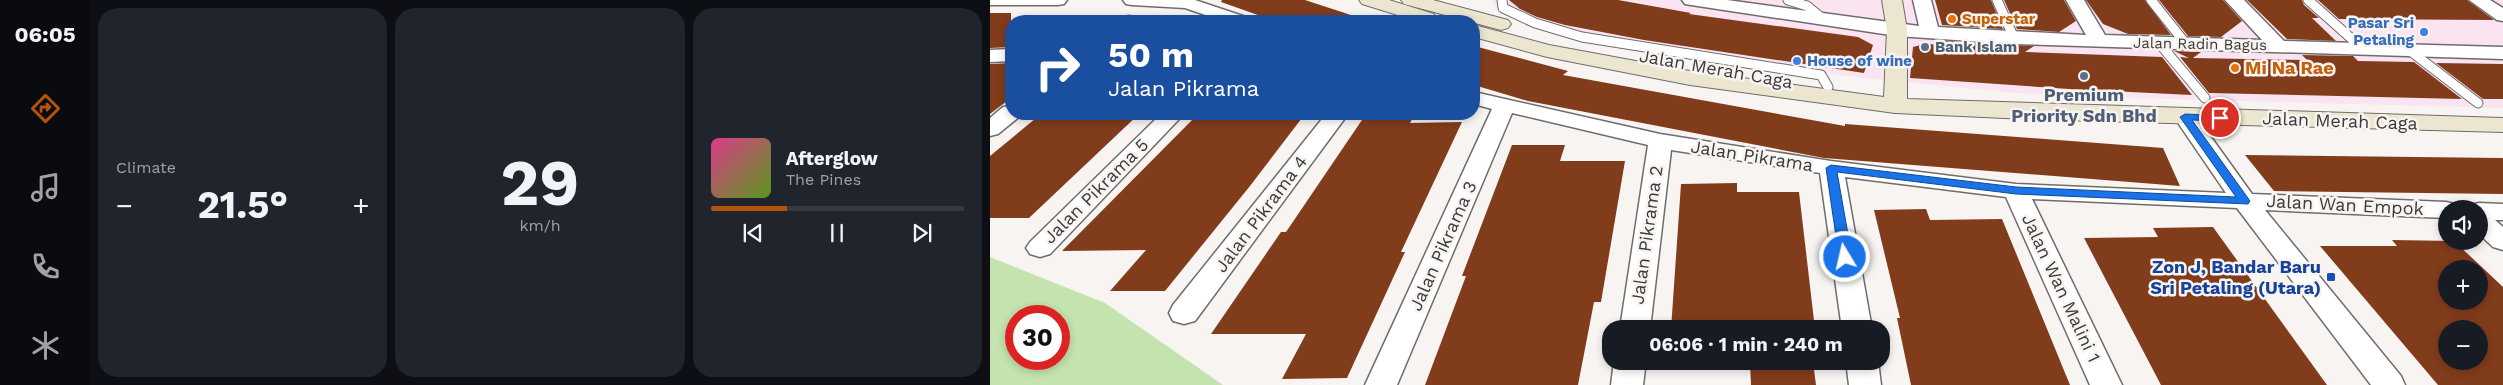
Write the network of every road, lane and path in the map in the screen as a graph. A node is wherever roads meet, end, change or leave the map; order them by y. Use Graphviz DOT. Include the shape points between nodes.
graph roads {
  1 [pos="990,0"];
  2 [pos="1028,0"];
  3 [pos="1058,0"];
  4 [pos="1132,0"];
  5 [pos="1369,0"];
  6 [pos="1502,0"];
  7 [pos="1691,0"];
  8 [pos="1788,0"];
  9 [pos="1892,0"];
  10 [pos="1922,0"];
  11 [pos="1997,0"];
  12 [pos="2075,0"];
  13 [pos="2151,0"];
  14 [pos="2234,0"];
  15 [pos="2308,0"];
  16 [pos="2478,0"];
  17 [pos="1182,1"];
  18 [pos="1421,6"];
  19 [pos="1223,15"];
  20 [pos="1470,15"];
  21 [pos="2503,16"];
  22 [pos="1480,18"];
  23 [pos="1823,19"];
  24 [pos="1480,20"];
  25 [pos="1874,27"];
  26 [pos="1930,32"];
  27 [pos="1897,37"];
  28 [pos="2014,38"];
  29 [pos="2100,42"];
  30 [pos="2159,44"];
  31 [pos="2186,44"];
  32 [pos="2279,46"];
  33 [pos="2363,49"];
  34 [pos="2409,50"];
  35 [pos="2503,53"];
  36 [pos="1005,55"];
  37 [pos="990,56"];
  38 [pos="1828,88"];
  39 [pos="2205,98"];
  40 [pos="1480,100"];
  41 [pos="1895,101"];
  42 [pos="2478,104"];
  43 [pos="1504,107"];
  44 [pos="2185,117"];
  45 [pos="1167,120"];
  46 [pos="1332,120"];
  47 [pos="2503,125"];
  48 [pos="1660,141"];
  49 [pos="1831,168"];
  50 [pos="2016,190"];
  51 [pos="2244,201"];
  52 [pos="2438,210"];
  53 [pos="2488,211"];
  54 [pos="2503,212"];
  55 [pos="2488,228"];
  56 [pos="2503,241"];
  57 [pos="1040,248"];
  58 [pos="1184,314"];
  59 [pos="1636,320"];
  60 [pos="1855,320"];
  61 [pos="1629,370"];
  62 [pos="1864,370"];
  63 [pos="1381,385"];
  64 [pos="1627,385"];
  65 [pos="1866,385"];
  66 [pos="2106,385"];
  67 [pos="2389,385"];
  1 -- 2 [label="street"];
  2 -- 3 [label="street"];
  4 -- 17 [label="street"];
  5 -- 18 [label="street, Jalan Merah Caga"];
  6 -- 38 [label="lane" via="1503,8 1535,23 1582,37 1821,75"];
  7 -- 23 [label="street"];
  8 -- 23 [label="lane" via="1803,2"];
  9 -- 27 [label="street"];
  10 -- 26 [label="street"];
  11 -- 28 [label="lane"];
  12 -- 29 [label="street"];
  13 -- 31 [label="lane"];
  14 -- 32 [label="street"];
  15 -- 33 [label="lane"];
  16 -- 21 [label="street"];
  17 -- 19 [label="street"];
  18 -- 20 [label="street, Jalan Merah Caga"];
  22 -- 38 [label="street, Jalan Merah Caga" via="1562,41 1699,69"];
  23 -- 25 [label="street"];
  24 -- 41 [label="street, Jalan Merah Caga" via="1547,51 1690,78"];
  25 -- 27 [label="street"];
  26 -- 27 [label="street, Jalan Radin Bagus"];
  26 -- 28 [label="street, Jalan Radin Bagus"];
  27 -- 41 [label="street"];
  28 -- 29 [label="street, Jalan Radin Bagus"];
  29 -- 30 [label="street, Jalan Radin Bagus"];
  30 -- 31 [label="street, Jalan Radin Bagus"];
  30 -- 39 [label="lane"];
  31 -- 32 [label="street, Jalan Radin Bagus"];
  32 -- 33 [label="street, Jalan Radin Bagus"];
  33 -- 34 [label="street, Jalan Radin Bagus"];
  34 -- 35 [label="street, Jalan Radin Bagus"];
  34 -- 42 [label="lane"];
  36 -- 37 [label="street"];
  38 -- 41 [label="street, Jalan Merah Caga"];
  40 -- 43 [label="street, Jalan Pikrama"];
  41 -- 44 [label="street, Jalan Merah Caga" via="2027,112"];
  43 -- 48 [label="street, Jalan Pikrama"];
  43 -- 63 [label="street, Jalan Pikrama 3"];
  44 -- 47 [label="street, Jalan Merah Caga"];
  44 -- 51 [label="street"];
  45 -- 57 [label="street, Jalan Pikrama 5"];
  46 -- 58 [label="street, Jalan Pikrama 4"];
  48 -- 49 [label="street, Jalan Pikrama"];
  48 -- 59 [label="street, Jalan Pikrama 2"];
  49 -- 50 [label="street, Jalan Pikrama"];
  49 -- 60 [label="street"];
  50 -- 51 [label="street, Jalan Pikrama"];
  50 -- 66 [label="street, Jalan Wan Malini 1"];
  51 -- 52 [label="street, Jalan Wan Empok"];
  51 -- 67 [label="street"];
  53 -- 54 [label="street"];
  55 -- 56 [label="street"];
  61 -- 64 [label="street"];
  62 -- 65 [label="street"];
}
